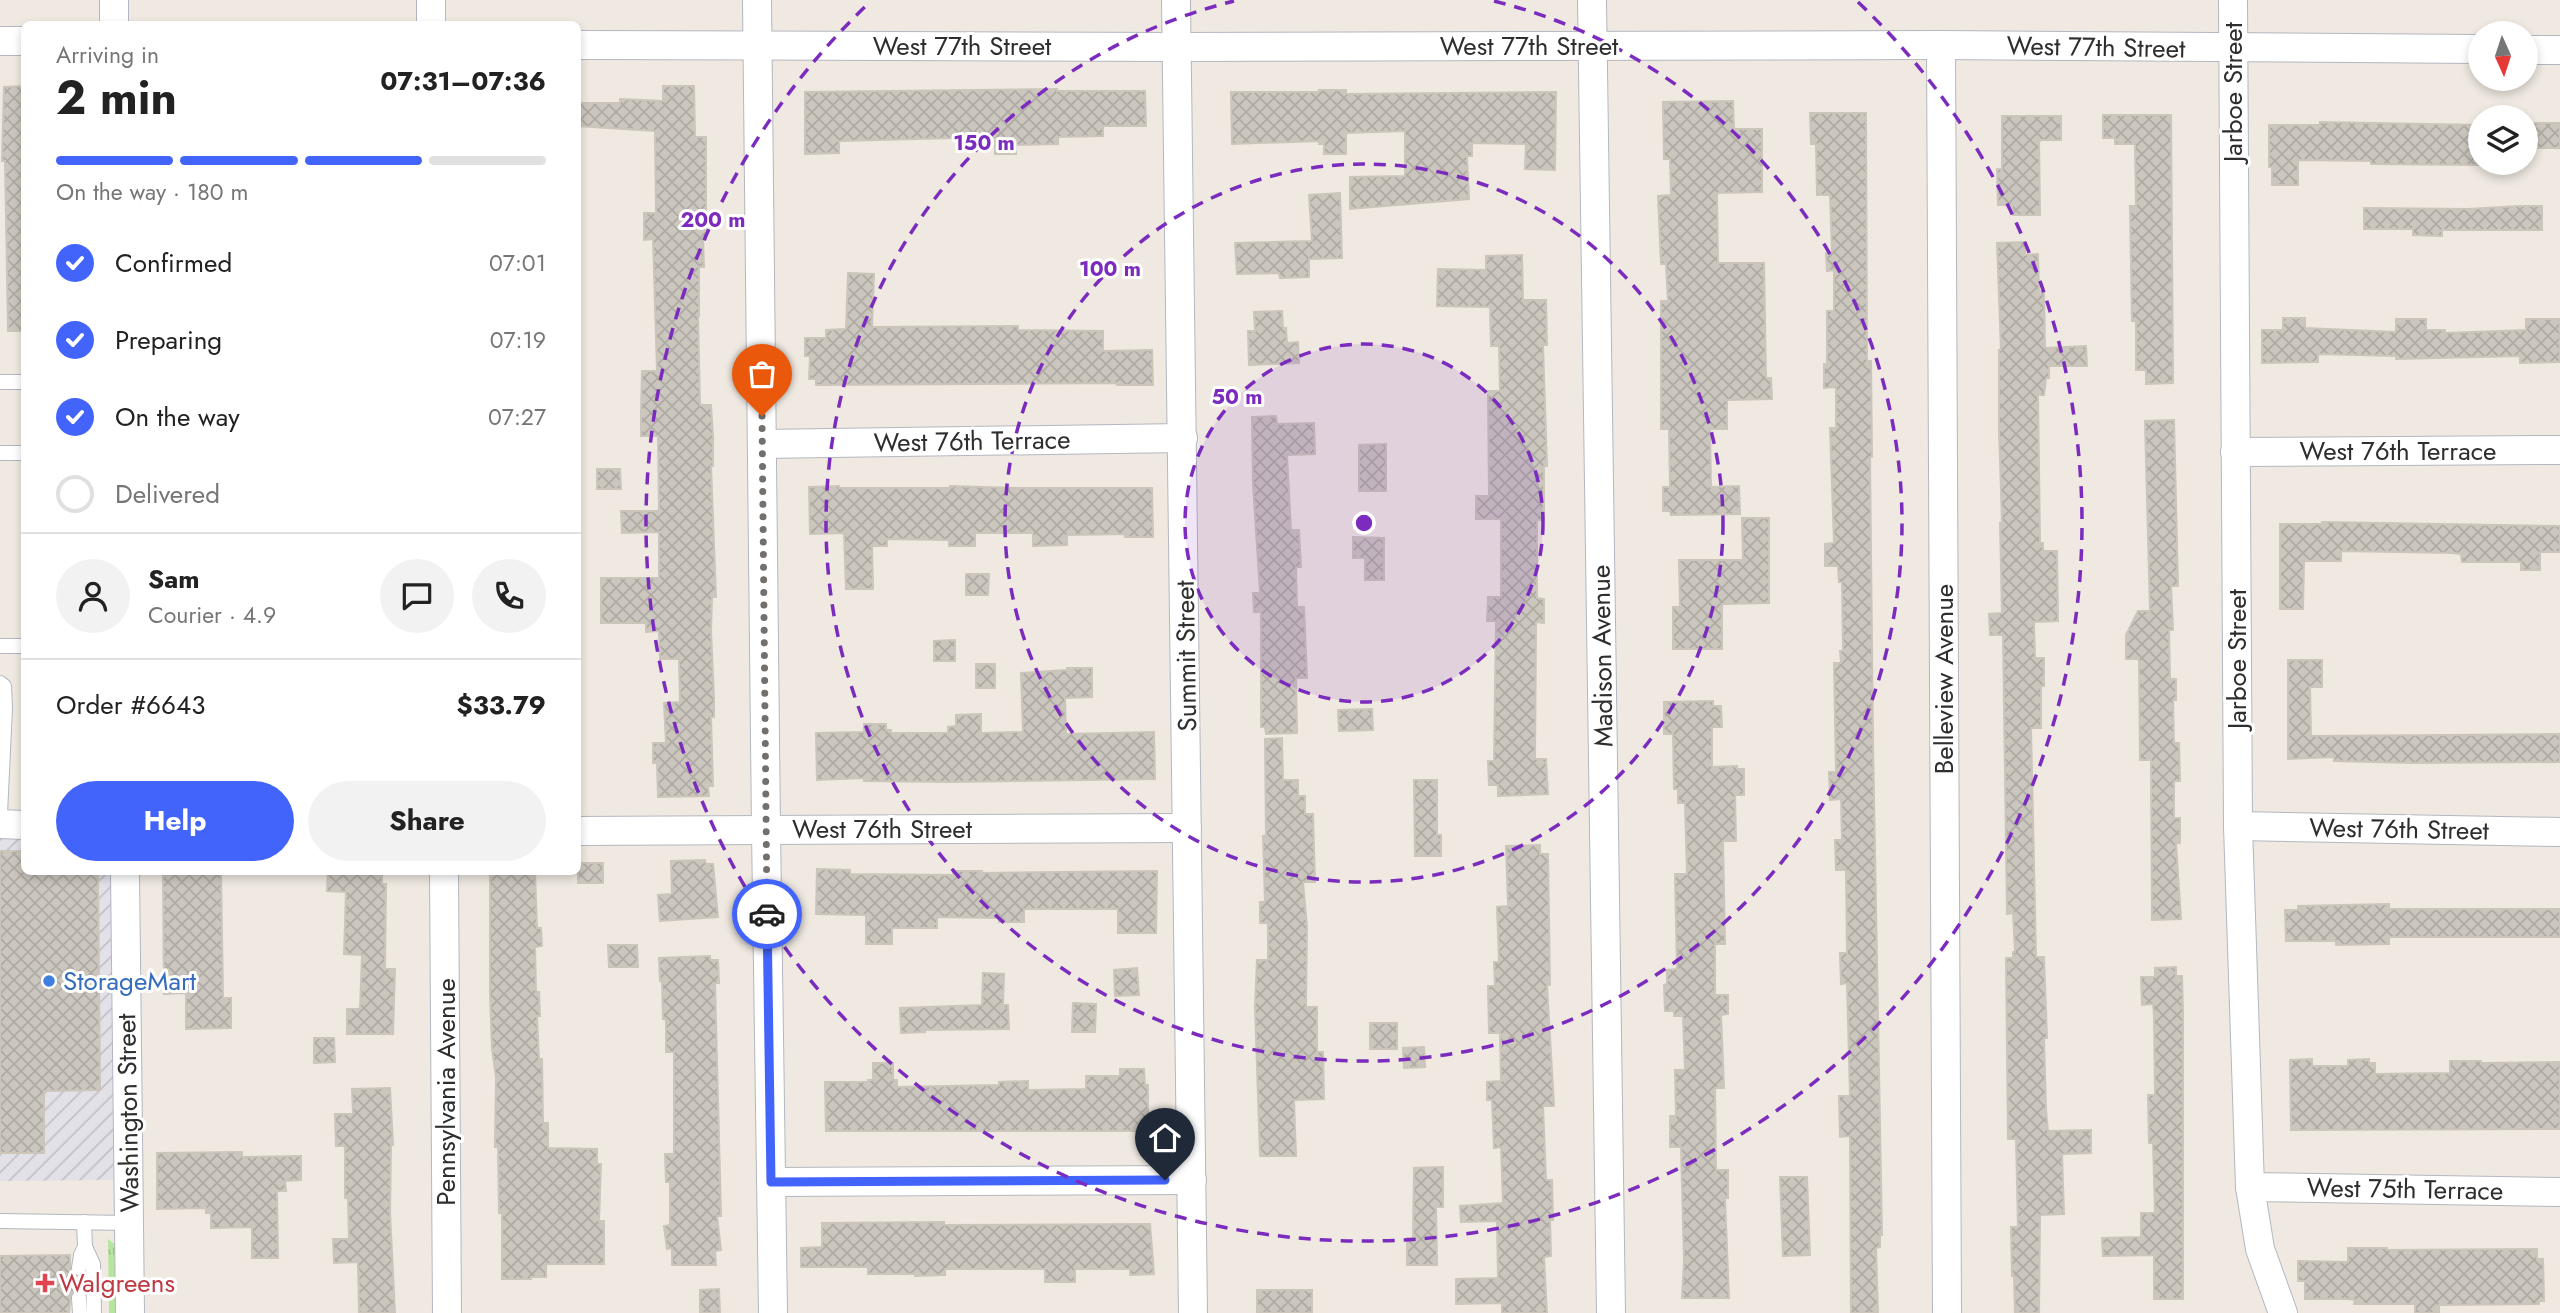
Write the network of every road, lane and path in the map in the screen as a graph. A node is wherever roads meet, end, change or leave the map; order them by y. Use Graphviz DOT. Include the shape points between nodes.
graph roads {
  1 [pos="114,0"];
  2 [pos="431,0"];
  3 [pos="757,0"];
  4 [pos="1176,0"];
  5 [pos="1591,0"];
  6 [pos="2232,0"];
  7 [pos="114,21"];
  8 [pos="431,21"];
  9 [pos="0,41"];
  10 [pos="21,41"];
  11 [pos="581,45"];
  12 [pos="1941,45"];
  13 [pos="758,46"];
  14 [pos="1593,46"];
  15 [pos="1177,47"];
  16 [pos="2233,48"];
  17 [pos="2468,50"];
  18 [pos="2538,50"];
  19 [pos="2560,50"];
  20 [pos="0,382"];
  21 [pos="21,382"];
  22 [pos="1183,438"];
  23 [pos="762,444"];
  24 [pos="2560,450"];
  25 [pos="2235,452"];
  26 [pos="0,453"];
  27 [pos="21,453"];
  28 [pos="0,646"];
  29 [pos="21,646"];
  30 [pos="0,683"];
  31 [pos="0,814"];
  32 [pos="0,824"];
  33 [pos="21,825"];
  34 [pos="2238,826"];
  35 [pos="1187,828"];
  36 [pos="765,830"];
  37 [pos="581,831"];
  38 [pos="2560,832"];
  39 [pos="125,875"];
  40 [pos="444,875"];
  41 [pos="1192,1180"];
  42 [pos="771,1182"];
  43 [pos="2250,1187"];
  44 [pos="2560,1192"];
  45 [pos="0,1221"];
  46 [pos="85,1222"];
  47 [pos="129,1223"];
  48 [pos="85,1247"];
  49 [pos="79,1268"];
  50 [pos="79,1297"];
  51 [pos="80,1313"];
  52 [pos="94,1313"];
  53 [pos="130,1313"];
  54 [pos="447,1313"];
  55 [pos="773,1313"];
  56 [pos="1193,1313"];
  57 [pos="1611,1313"];
  58 [pos="1947,1313"];
  59 [pos="2283,1313"];
  1 -- 7 [label="street"];
  2 -- 8 [label="street"];
  3 -- 13 [label="street"];
  4 -- 15 [label="street, Summit Street"];
  5 -- 14 [label="street, Madison Avenue"];
  6 -- 16 [label="street, Jarboe Street"];
  9 -- 10 [label="street"];
  11 -- 13 [label="street, West 77th Street"];
  12 -- 14 [label="street, West 77th Street"];
  12 -- 16 [label="street, West 77th Street"];
  12 -- 58 [label="street, Belleview Avenue"];
  13 -- 15 [label="street, West 77th Street"];
  13 -- 23 [label="street"];
  14 -- 15 [label="street, West 77th Street"];
  14 -- 57 [label="street, Madison Avenue"];
  15 -- 22 [label="street, Summit Street"];
  16 -- 17 [label="street, West 77th Street"];
  16 -- 25 [label="street, Jarboe Street"];
  18 -- 19 [label="street"];
  20 -- 21 [label="lane"];
  22 -- 23 [label="street, West 76th Terrace"];
  22 -- 35 [label="street, Summit Street"];
  23 -- 36 [label="street"];
  24 -- 25 [label="street, West 76th Terrace"];
  25 -- 34 [label="street, Jarboe Street"];
  26 -- 27 [label="lane"];
  28 -- 29 [label="lane"];
  30 -- 31 [label="lane" via="5,708"];
  32 -- 33 [label="street"];
  34 -- 38 [label="street, West 76th Street"];
  34 -- 43 [label="street, Jarboe Street"];
  35 -- 36 [label="street, West 76th Street"];
  35 -- 41 [label="street, Summit Street"];
  36 -- 37 [label="street, West 76th Street"];
  36 -- 42 [label="street"];
  39 -- 47 [label="street, Washington Street"];
  40 -- 54 [label="street, Pennsylvania Avenue"];
  41 -- 42 [label="street"];
  41 -- 56 [label="street, Summit Street"];
  42 -- 55 [label="street"];
  43 -- 44 [label="street, West 75th Terrace"];
  43 -- 59 [label="street, Jarboe Street" via="2260,1249"];
  45 -- 46 [label="lane"];
  46 -- 47 [label="lane"];
  46 -- 48 [label="lane"];
  47 -- 53 [label="street, Washington Street"];
  48 -- 49 [label="lane"];
  48 -- 52 [label="lane" via="93,1264"];
  50 -- 51 [label="lane"];
}
